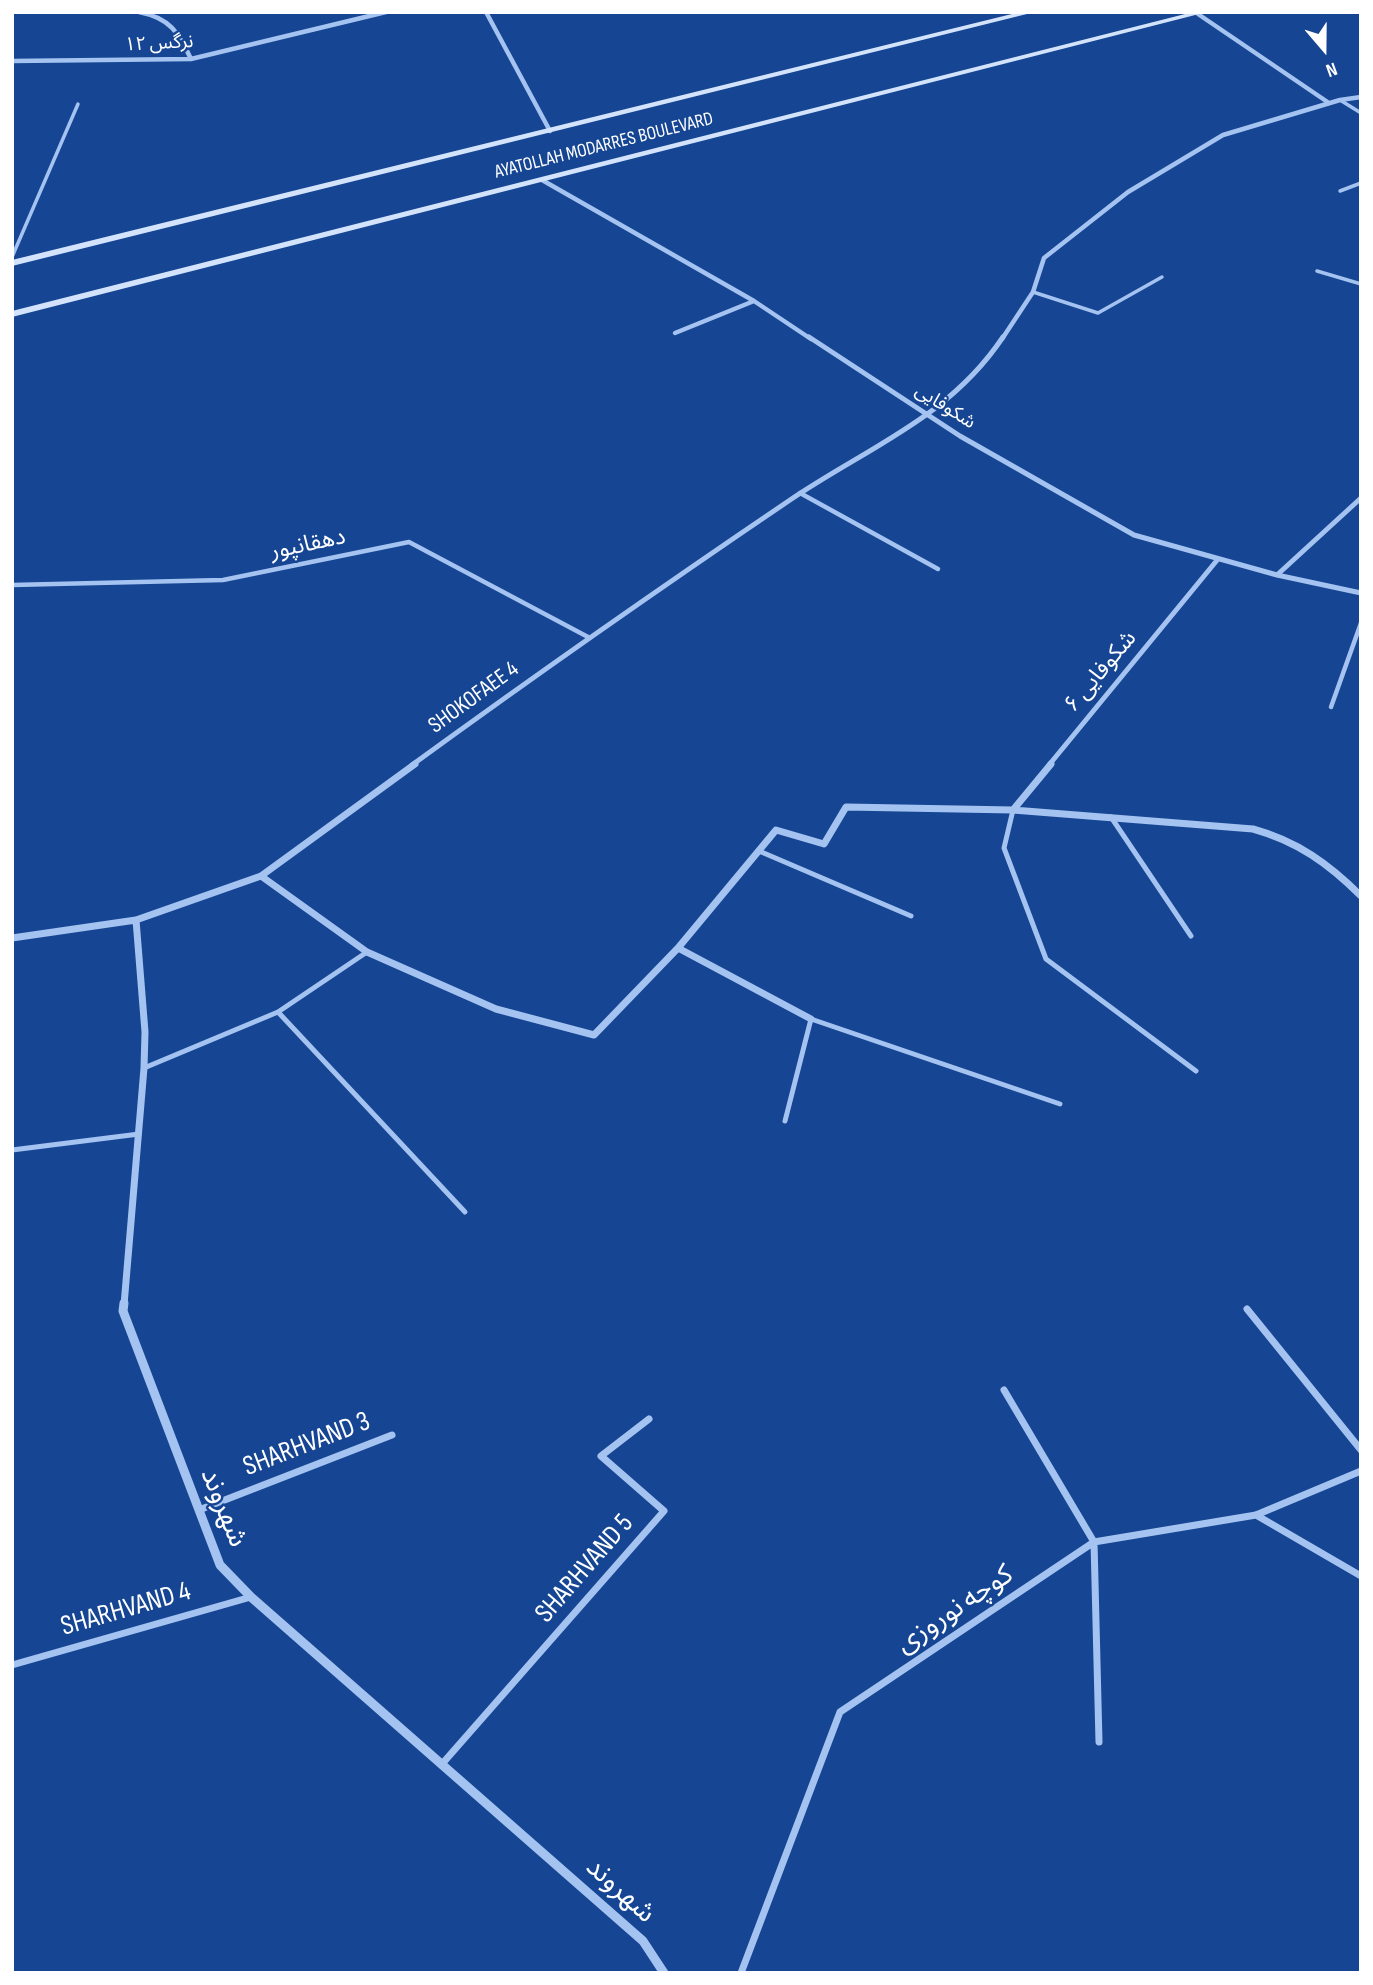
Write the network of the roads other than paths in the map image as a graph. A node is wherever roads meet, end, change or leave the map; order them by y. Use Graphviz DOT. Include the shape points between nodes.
graph roads {
  1 [pos="139,12"];
  2 [pos="386,12"];
  3 [pos="486,12"];
  4 [pos="1031,12"];
  5 [pos="1201,13"];
  6 [pos="191,59"];
  7 [pos="12,61"];
  8 [pos="1361,97"];
  9 [pos="1340,100"];
  10 [pos="1329,103"];
  11 [pos="78,104"];
  12 [pos="1361,113"];
  13 [pos="550,131"];
  14 [pos="542,180"];
  15 [pos="1361,183"];
  16 [pos="1340,191"];
  17 [pos="12,257"];
  18 [pos="12,263"];
  19 [pos="1317,271"];
  20 [pos="1162,277"];
  21 [pos="1361,284"];
  22 [pos="1033,292"];
  23 [pos="754,301"];
  24 [pos="12,314"];
  25 [pos="675,333"];
  26 [pos="929,416"];
  27 [pos="800,493"];
  28 [pos="1361,498"];
  29 [pos="1218,559"];
  30 [pos="938,569"];
  31 [pos="1277,575"];
  32 [pos="12,585"];
  33 [pos="1361,593"];
  34 [pos="1361,623"];
  35 [pos="588,636"];
  36 [pos="1331,707"];
  37 [pos="1013,810"];
  38 [pos="1111,817"];
  39 [pos="759,851"];
  40 [pos="261,876"];
  41 [pos="1361,896"];
  42 [pos="911,916"];
  43 [pos="136,920"];
  44 [pos="1191,936"];
  45 [pos="12,938"];
  46 [pos="678,948"];
  47 [pos="367,952"];
  48 [pos="278,1012"];
  49 [pos="811,1019"];
  50 [pos="144,1068"];
  51 [pos="1196,1071"];
  52 [pos="1060,1104"];
  53 [pos="785,1121"];
  54 [pos="139,1134"];
  55 [pos="12,1150"];
  56 [pos="465,1212"];
  57 [pos="1247,1309"];
  58 [pos="1004,1390"];
  59 [pos="649,1419"];
  60 [pos="392,1435"];
  61 [pos="1361,1450"];
  62 [pos="1361,1471"];
  63 [pos="199,1510"];
  64 [pos="1256,1515"];
  65 [pos="1094,1542"];
  66 [pos="1361,1576"];
  67 [pos="251,1597"];
  68 [pos="12,1665"];
  69 [pos="1099,1742"];
  70 [pos="442,1764"];
  71 [pos="664,1973"];
  72 [pos="741,1973"];
  1 -- 6 [label="street" via="174,23"];
  2 -- 6 [label="street, نرگس ۱۲"];
  3 -- 13 [label="street"];
  4 -- 13 [label="main road, AYATOLLAH MODARRES BOULEVARD"];
  5 -- 10 [label="street"];
  5 -- 14 [label="main road, AYATOLLAH MODARRES BOULEVARD"];
  6 -- 7 [label="street, نرگس ۱۲"];
  8 -- 9 [label="street, SHOKOFAEE 4"];
  9 -- 10 [label="street, SHOKOFAEE 4"];
  9 -- 12 [label="lane"];
  10 -- 22 [label="street, SHOKOFAEE 4" via="1223,135 1128,192 1044,258"];
  11 -- 17 [label="lane"];
  13 -- 18 [label="main road, AYATOLLAH MODARRES BOULEVARD"];
  14 -- 23 [label="street, شکوفایی"];
  14 -- 24 [label="main road, AYATOLLAH MODARRES BOULEVARD"];
  15 -- 16 [label="lane"];
  19 -- 21 [label="lane"];
  20 -- 22 [label="lane" via="1098,313"];
  22 -- 26 [label="street, SHOKOFAEE 4" via="986,363"];
  23 -- 25 [label="street"];
  23 -- 26 [label="street, شکوفایی"];
  26 -- 27 [label="street, SHOKOFAEE 4"];
  26 -- 29 [label="street, شکوفایی" via="1134,535"];
  27 -- 30 [label="lane"];
  27 -- 35 [label="street, SHOKOFAEE 4"];
  28 -- 31 [label="street"];
  29 -- 31 [label="street, شکوفایی"];
  29 -- 37 [label="street, شکوفایی ۶"];
  31 -- 33 [label="street, شکوفایی"];
  32 -- 35 [label="lane, دهقانپور" via="223,580 409,542"];
  34 -- 36 [label="lane"];
  35 -- 40 [label="street, SHOKOFAEE 4"];
  37 -- 38 [label="street"];
  37 -- 39 [label="street" via="846,807 824,844 776,830"];
  37 -- 51 [label="lane" via="1004,848 1046,959"];
  38 -- 41 [label="street" via="1253,829 1286,837 1314,853"];
  38 -- 44 [label="lane"];
  39 -- 42 [label="lane"];
  39 -- 46 [label="street"];
  40 -- 43 [label="street, SHOKOFAEE 4"];
  40 -- 47 [label="street"];
  43 -- 45 [label="street, SHOKOFAEE 4"];
  43 -- 50 [label="street, شهروند"];
  46 -- 47 [label="street" via="594,1035 496,1009"];
  46 -- 49 [label="street"];
  47 -- 48 [label="lane"];
  48 -- 50 [label="lane"];
  48 -- 56 [label="lane"];
  49 -- 52 [label="lane"];
  49 -- 53 [label="lane"];
  50 -- 54 [label="street, شهروند"];
  54 -- 55 [label="lane"];
  54 -- 63 [label="street, شهروند" via="123,1311"];
  57 -- 61 [label="lane"];
  58 -- 65 [label="lane"];
  59 -- 70 [label="lane, SHARHVAND 5" via="601,1456 664,1511"];
  60 -- 63 [label="lane, SHARHVAND 3"];
  62 -- 64 [label="lane, کوچه نوروزی"];
  63 -- 67 [label="street, شهروند" via="220,1565"];
  64 -- 65 [label="lane, کوچه نوروزی"];
  64 -- 66 [label="lane"];
  65 -- 69 [label="lane"];
  65 -- 72 [label="lane, کوچه نوروزی" via="840,1712"];
  67 -- 68 [label="lane, SHARHVAND 4"];
  67 -- 70 [label="street, شهروند"];
  70 -- 71 [label="street, شهروند" via="643,1941"];
}
